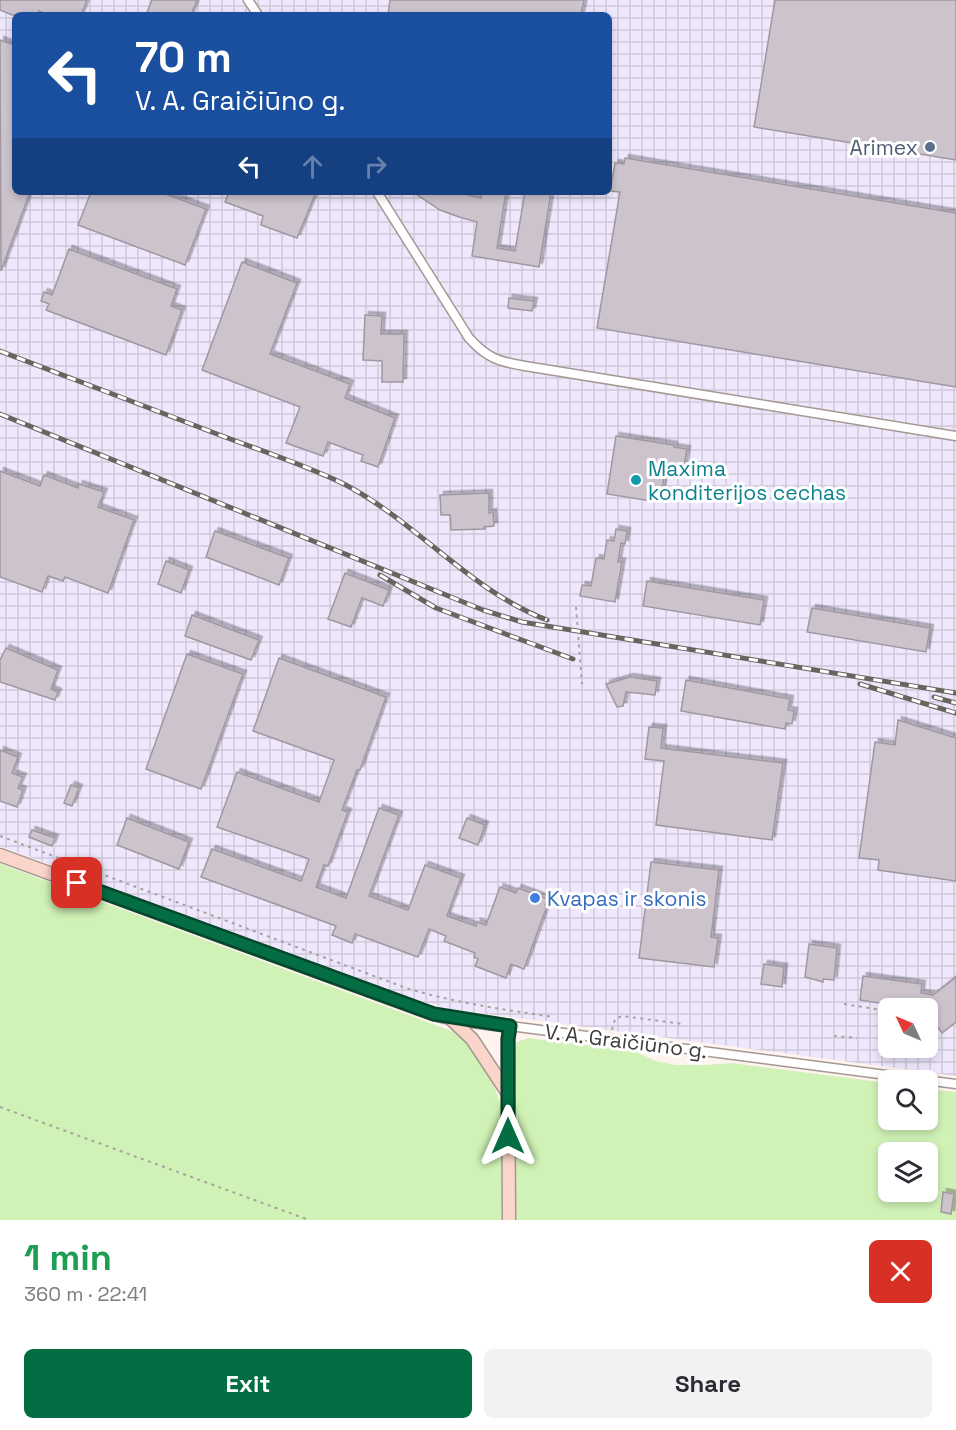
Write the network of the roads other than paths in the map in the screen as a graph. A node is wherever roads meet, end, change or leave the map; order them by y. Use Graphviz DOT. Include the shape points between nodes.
graph roads {
  1 [pos="379,195"];
  2 [pos="956,436"];
  3 [pos="0,855"];
  4 [pos="450,1018"];
  5 [pos="510,1026"];
  6 [pos="956,1084"];
  7 [pos="508,1094"];
  8 [pos="509,1220"];
  1 -- 2 [label="street" via="470,338 494,358"];
  3 -- 4 [label="main road, V. A. Graičiūno g."];
  4 -- 5 [label="main road, V. A. Graičiūno g."];
  4 -- 7 [label="main road" via="472,1039"];
  5 -- 6 [label="street, V. A. Graičiūno g."];
  5 -- 7 [label="main road"];
  7 -- 8 [label="main road"];
}
